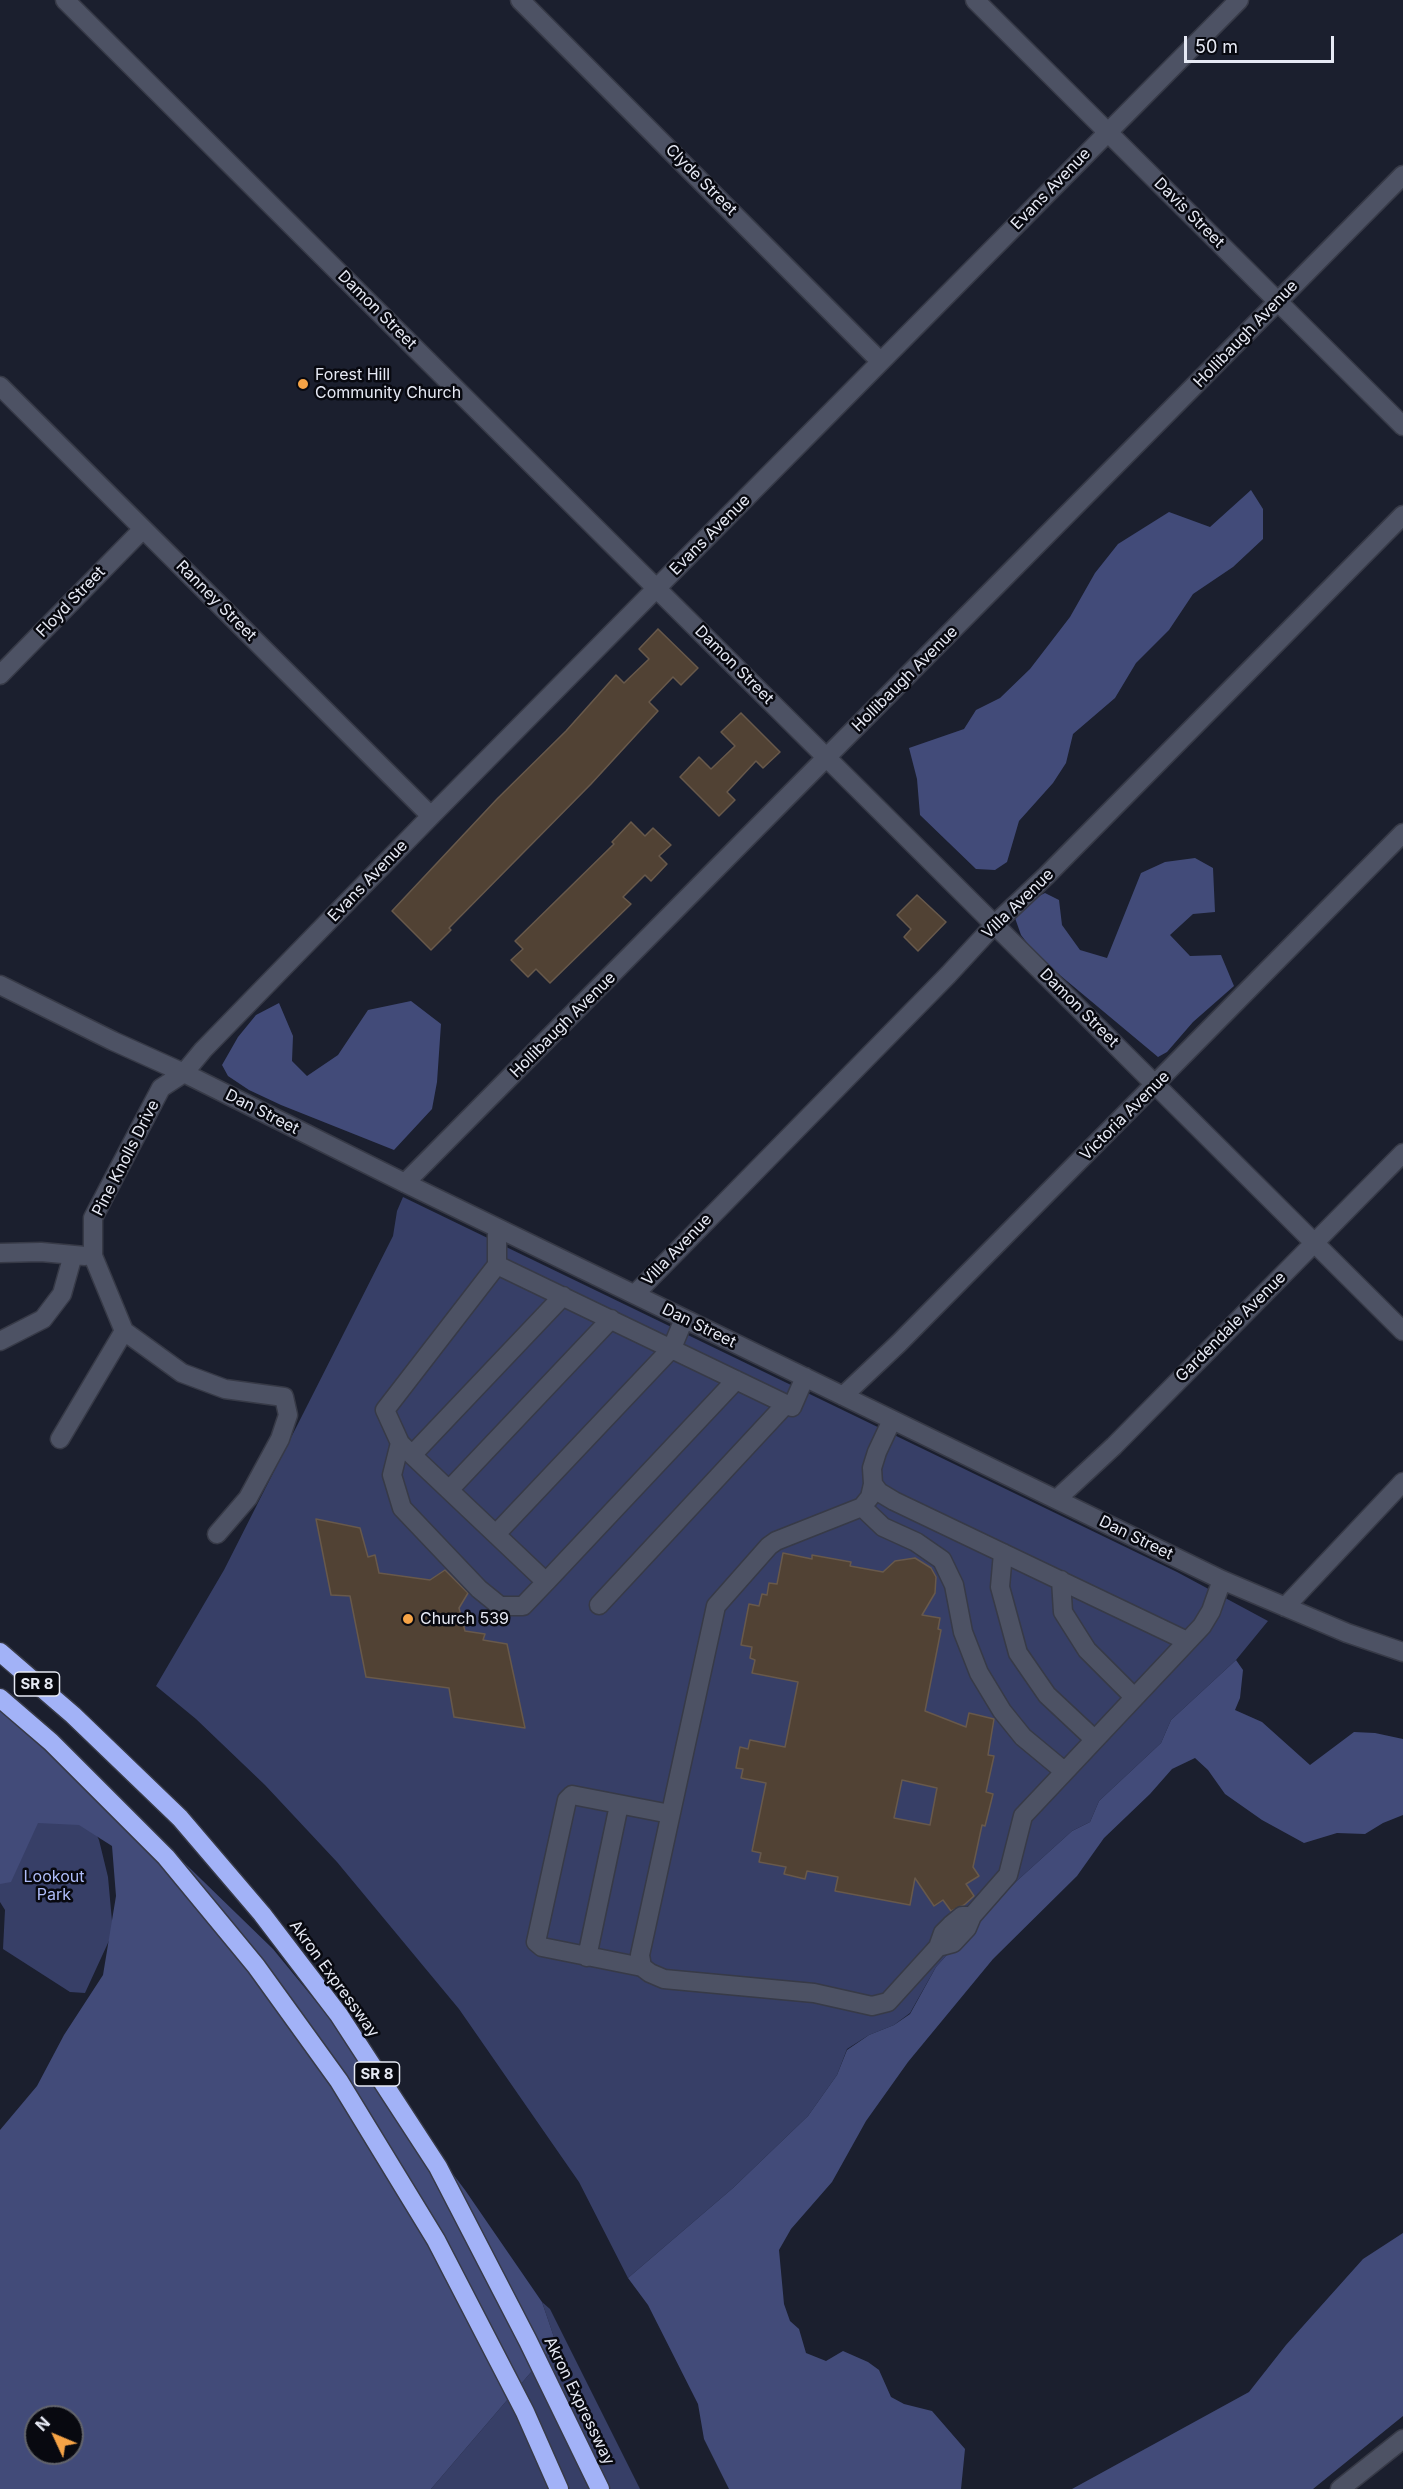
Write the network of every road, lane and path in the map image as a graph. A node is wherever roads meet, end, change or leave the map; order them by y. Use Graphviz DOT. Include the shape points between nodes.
graph roads {
  1 [pos="65,0"];
  2 [pos="520,0"];
  3 [pos="975,0"];
  4 [pos="1239,0"];
  5 [pos="1108,131"];
  6 [pos="1403,175"];
  7 [pos="1276,301"];
  8 [pos="880,361"];
  9 [pos="0,386"];
  10 [pos="1403,426"];
  11 [pos="1403,515"];
  12 [pos="142,530"];
  13 [pos="656,588"];
  14 [pos="0,675"];
  15 [pos="827,756"];
  16 [pos="432,816"];
  17 [pos="1403,834"];
  18 [pos="996,923"];
  19 [pos="0,985"];
  20 [pos="184,1073"];
  21 [pos="1156,1085"];
  22 [pos="1403,1153"];
  23 [pos="405,1183"];
  24 [pos="497,1228"];
  25 [pos="1314,1243"];
  26 [pos="0,1253"];
  27 [pos="73,1255"];
  28 [pos="93,1256"];
  29 [pos="497,1265"];
  30 [pos="635,1294"];
  31 [pos="563,1296"];
  32 [pos="684,1318"];
  33 [pos="612,1319"];
  34 [pos="124,1331"];
  35 [pos="1403,1331"];
  36 [pos="0,1341"];
  37 [pos="672,1348"];
  38 [pos="805,1377"];
  39 [pos="736,1380"];
  40 [pos="843,1396"];
  41 [pos="786,1404"];
  42 [pos="892,1420"];
  43 [pos="60,1439"];
  44 [pos="406,1449"];
  45 [pos="1403,1482"];
  46 [pos="873,1484"];
  47 [pos="449,1490"];
  48 [pos="1057,1499"];
  49 [pos="862,1506"];
  50 [pos="217,1534"];
  51 [pos="496,1534"];
  52 [pos="1004,1553"];
  53 [pos="1061,1580"];
  54 [pos="1222,1580"];
  55 [pos="546,1582"];
  56 [pos="599,1605"];
  57 [pos="1286,1607"];
  58 [pos="1187,1641"];
  59 [pos="0,1652"];
  60 [pos="1403,1652"];
  61 [pos="1134,1697"];
  62 [pos="0,1698"];
  63 [pos="1094,1739"];
  64 [pos="1064,1771"];
  65 [pos="619,1805"];
  66 [pos="670,1814"];
  67 [pos="588,1957"];
  68 [pos="642,1967"];
  69 [pos="1403,2439"];
  70 [pos="1345,2488"];
  71 [pos="558,2489"];
  72 [pos="600,2489"];
  1 -- 13 [label="street, Damon Street"];
  2 -- 8 [label="street, Clyde Street"];
  3 -- 5 [label="street, Davis Street"];
  4 -- 5 [label="street, Evans Avenue"];
  5 -- 7 [label="street, Davis Street"];
  5 -- 8 [label="street, Evans Avenue"];
  6 -- 7 [label="street, Hollibaugh Avenue"];
  7 -- 10 [label="street, Davis Street"];
  7 -- 15 [label="street, Hollibaugh Avenue"];
  8 -- 13 [label="street, Evans Avenue"];
  9 -- 12 [label="street, Ranney Street"];
  11 -- 18 [label="street, Villa Avenue"];
  12 -- 14 [label="street, Floyd Street"];
  12 -- 16 [label="street, Ranney Street"];
  13 -- 15 [label="street, Damon Street"];
  13 -- 16 [label="street, Evans Avenue"];
  15 -- 18 [label="street, Damon Street"];
  15 -- 23 [label="street, Hollibaugh Avenue"];
  16 -- 20 [label="street, Evans Avenue"];
  17 -- 21 [label="street, Victoria Avenue"];
  18 -- 21 [label="street, Damon Street"];
  18 -- 30 [label="street, Villa Avenue"];
  19 -- 20 [label="street, Dan Street"];
  20 -- 23 [label="street, Dan Street"];
  20 -- 28 [label="street, Pine Knolls Drive" via="161,1088 93,1218"];
  21 -- 25 [label="street, Damon Street"];
  21 -- 40 [label="street, Victoria Avenue"];
  22 -- 25 [label="street, Gardendale Avenue"];
  23 -- 24 [label="street, Dan Street"];
  24 -- 29 [label="street"];
  24 -- 30 [label="street, Dan Street"];
  25 -- 35 [label="street, Damon Street"];
  25 -- 48 [label="street, Gardendale Avenue"];
  26 -- 27 [label="street"];
  27 -- 28 [label="street"];
  27 -- 36 [label="street" via="62,1294 43,1319"];
  28 -- 34 [label="street, Pine Knolls Drive"];
  29 -- 31 [label="street"];
  29 -- 44 [label="street" via="385,1410"];
  30 -- 32 [label="street, Dan Street"];
  31 -- 33 [label="street"];
  31 -- 44 [label="street"];
  32 -- 37 [label="street"];
  32 -- 38 [label="street, Dan Street"];
  33 -- 37 [label="street"];
  33 -- 47 [label="street"];
  34 -- 43 [label="street"];
  34 -- 50 [label="street" via="183,1373 225,1389 284,1398 288,1415 280,1439 248,1498"];
  37 -- 39 [label="street"];
  37 -- 51 [label="street"];
  38 -- 40 [label="street, Dan Street"];
  38 -- 41 [label="street" via="792,1407"];
  39 -- 41 [label="street"];
  39 -- 55 [label="street"];
  40 -- 42 [label="street, Dan Street"];
  41 -- 56 [label="street"];
  42 -- 46 [label="street" via="872,1468"];
  42 -- 48 [label="street, Dan Street"];
  44 -- 47 [label="street"];
  44 -- 55 [label="street" via="392,1475 402,1508 479,1589 500,1606 523,1606"];
  45 -- 57 [label="street"];
  46 -- 49 [label="street" via="870,1497"];
  46 -- 52 [label="street" via="894,1501"];
  47 -- 51 [label="street"];
  48 -- 54 [label="street, Dan Street"];
  49 -- 64 [label="street" via="884,1527 942,1560 954,1585 963,1632 979,1673 1023,1737"];
  49 -- 66 [label="street" via="776,1541 716,1606"];
  51 -- 55 [label="street"];
  52 -- 53 [label="street"];
  52 -- 63 [label="street" via="1000,1587 1018,1653 1047,1695"];
  53 -- 58 [label="street"];
  53 -- 61 [label="street" via="1063,1611 1087,1650"];
  54 -- 57 [label="street, Dan Street"];
  54 -- 58 [label="street" via="1211,1611"];
  57 -- 60 [label="street, Dan Street"];
  58 -- 61 [label="street"];
  59 -- 72 [label="highway, Akron Expressway / SR 8" via="73,1715 180,1818 262,1914 339,2015 438,2167"];
  61 -- 63 [label="street"];
  62 -- 71 [label="highway, SR 8" via="51,1742 166,1857 256,1966 339,2081 436,2240 525,2412"];
  63 -- 64 [label="street"];
  64 -- 68 [label="street" via="1023,1816 1008,1875 972,1916 963,1916 951,1924 938,1947 888,2002 872,2006 813,1993 664,1978"];
  65 -- 66 [label="street"];
  65 -- 67 [label="street"];
  65 -- 67 [label="street" via="572,1795 567,1800 536,1942 542,1947"];
  66 -- 68 [label="street" via="640,1955"];
  67 -- 68 [label="street"];
  69 -- 70 [label="street"];
}
